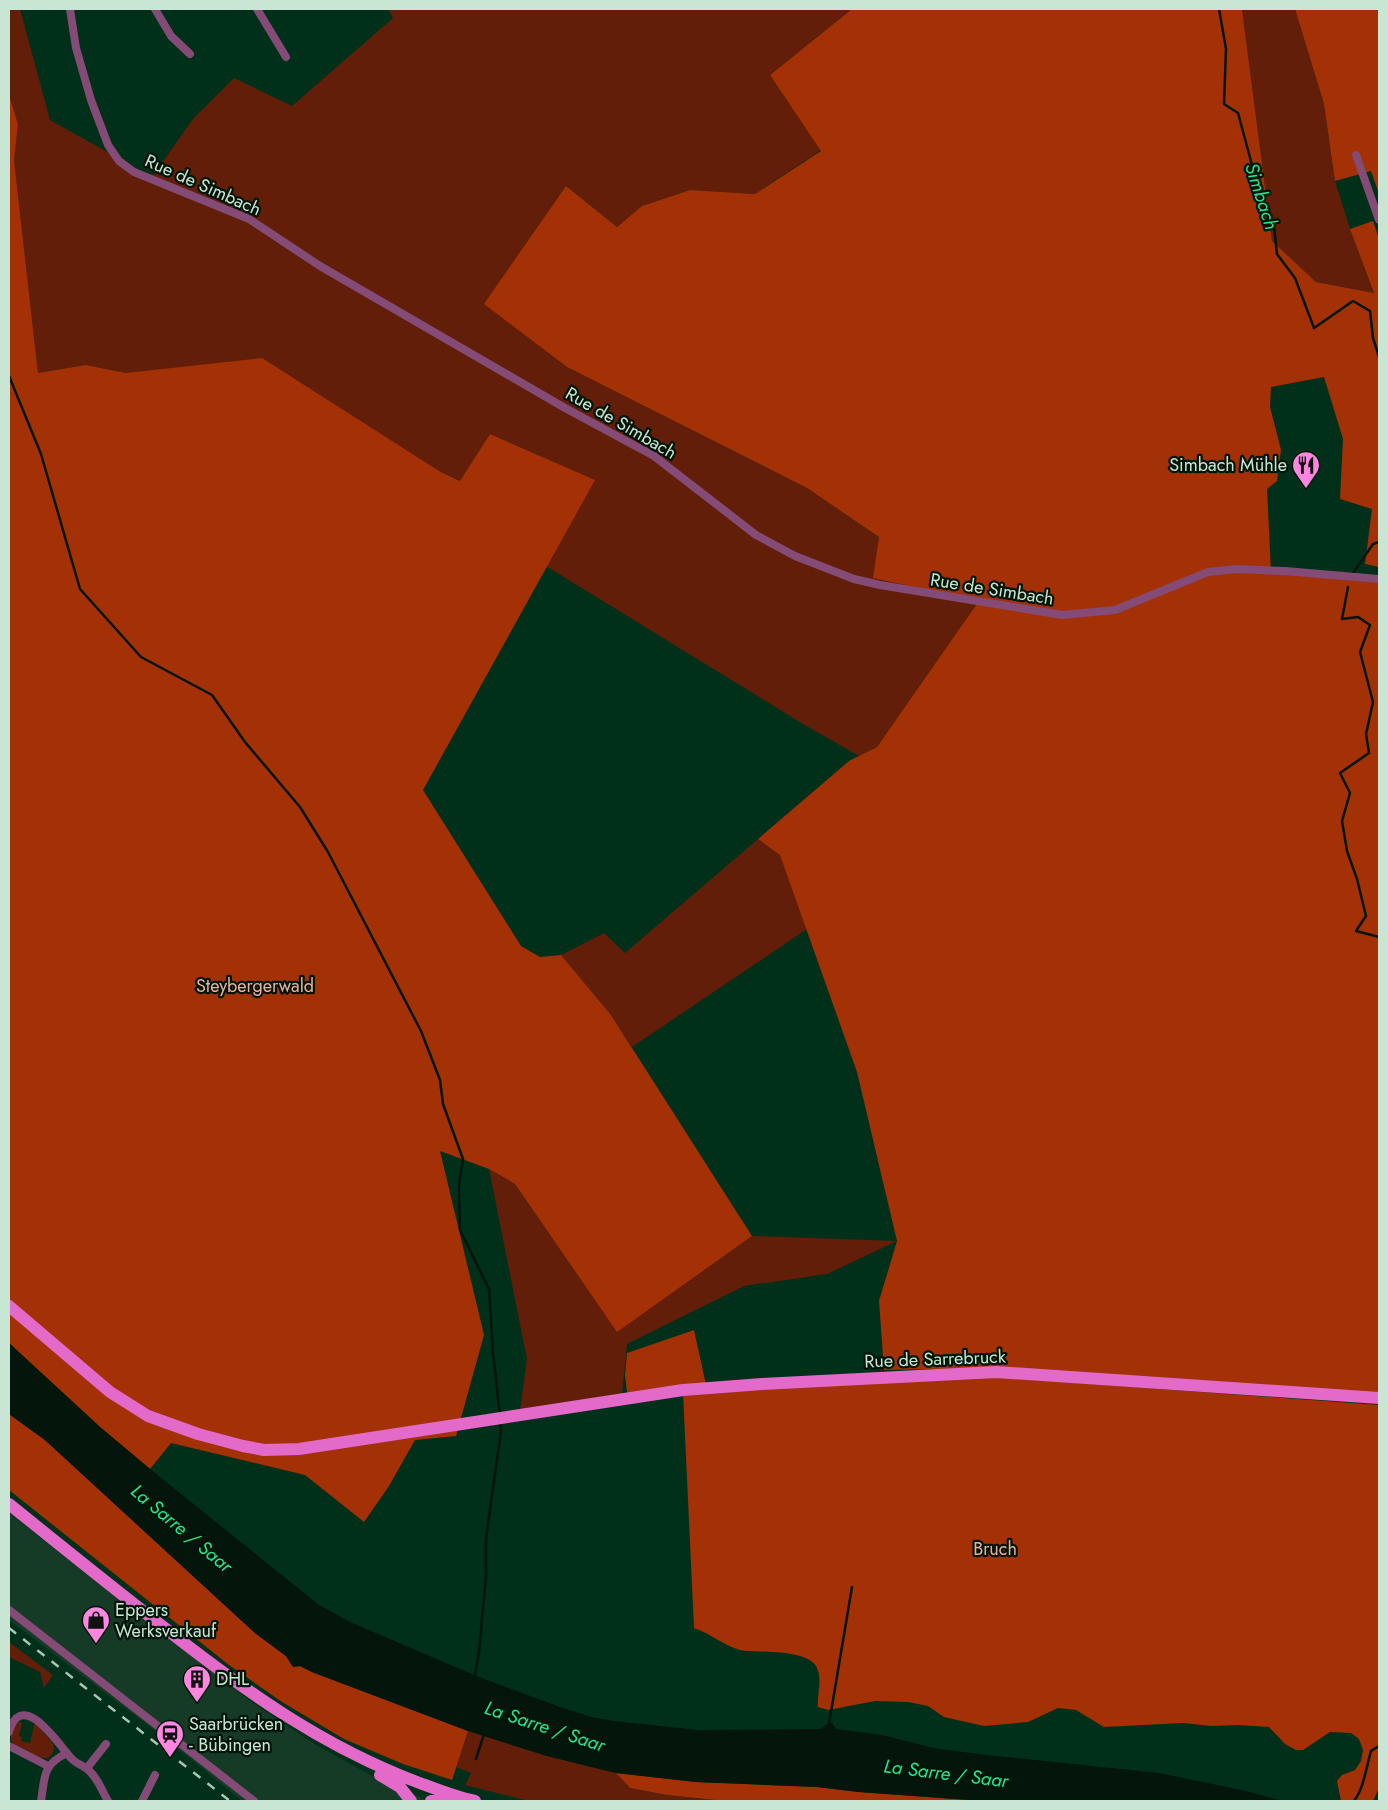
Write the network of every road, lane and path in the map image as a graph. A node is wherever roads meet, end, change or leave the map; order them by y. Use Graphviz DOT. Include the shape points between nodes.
graph roads {
  1 [pos="70,9"];
  2 [pos="155,9"];
  3 [pos="257,9"];
  4 [pos="190,54"];
  5 [pos="286,57"];
  6 [pos="1356,155"];
  7 [pos="1379,220"];
  8 [pos="1379,579"];
  9 [pos="9,1306"];
  10 [pos="1379,1398"];
  11 [pos="9,1504"];
  12 [pos="9,1610"];
  13 [pos="9,1732"];
  14 [pos="106,1744"];
  15 [pos="9,1746"];
  16 [pos="67,1752"];
  17 [pos="359,1757"];
  18 [pos="48,1766"];
  19 [pos="87,1768"];
  20 [pos="155,1775"];
  21 [pos="427,1786"];
  22 [pos="470,1800"];
  23 [pos="41,1801"];
  24 [pos="108,1801"];
  25 [pos="142,1801"];
  26 [pos="254,1801"];
  27 [pos="413,1801"];
  28 [pos="426,1801"];
  29 [pos="431,1801"];
  1 -- 8 [label="street, Rue de Simbach" via="76,48 91,100 108,145 119,161 134,172 249,219 320,266 654,456 756,535 811,563 880,585 1062,615 1115,610 1208,572 1236,569 1285,571"];
  2 -- 4 [label="street" via="171,36"];
  3 -- 5 [label="street"];
  6 -- 7 [label="street"];
  9 -- 10 [label="main road, Rue de Sarrebruck" via="110,1392 137,1410 172,1426 264,1450 299,1449 683,1390 996,1372"];
  11 -- 17 [label="main road" via="230,1679 278,1712"];
  12 -- 26 [label="street"];
  13 -- 16 [label="street" via="16,1718 34,1718"];
  14 -- 19 [label="street"];
  15 -- 18 [label="street"];
  16 -- 18 [label="street"];
  16 -- 19 [label="street" via="75,1762"];
  17 -- 21 [label="main road"];
  17 -- 27 [label="main road" via="371,1771 400,1787"];
  18 -- 23 [label="street"];
  19 -- 24 [label="street"];
  20 -- 25 [label="street"];
  21 -- 22 [label="main road"];
  21 -- 27 [label="main road" via="419,1790"];
  21 -- 28 [label="main road"];
  22 -- 29 [label="main road"];
}
